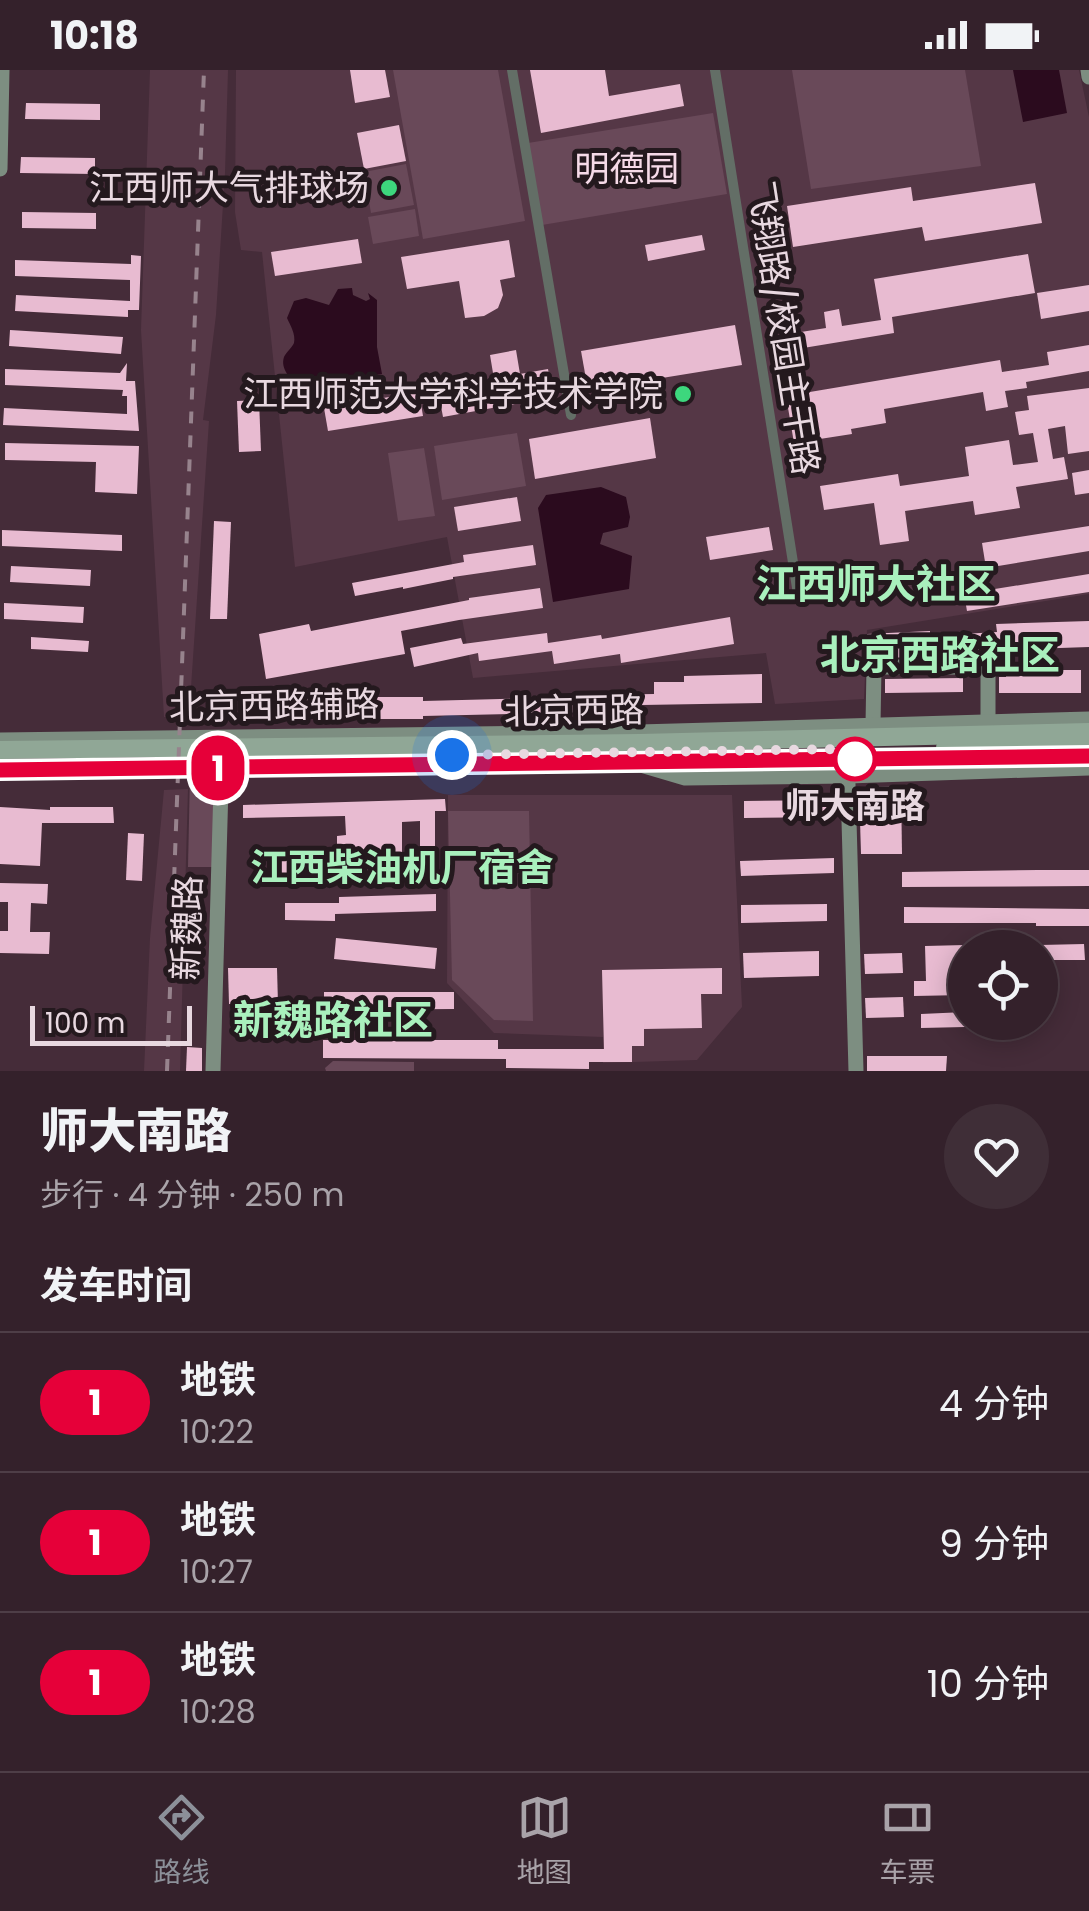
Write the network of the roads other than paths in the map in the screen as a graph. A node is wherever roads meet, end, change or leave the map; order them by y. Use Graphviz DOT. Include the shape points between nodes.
graph roads {
  1 [pos="2,70"];
  2 [pos="512,70"];
  3 [pos="715,70"];
  4 [pos="0,169"];
  5 [pos="571,414"];
  6 [pos="798,594"];
  7 [pos="1089,719"];
  8 [pos="988,722"];
  9 [pos="873,725"];
  10 [pos="1089,732"];
  11 [pos="0,740"];
  12 [pos="1089,746"];
  13 [pos="847,749"];
  14 [pos="0,750"];
  15 [pos="0,760"];
  16 [pos="1089,768"];
  17 [pos="0,771"];
  18 [pos="848,776"];
  19 [pos="222,786"];
  20 [pos="213,1071"];
  21 [pos="856,1071"];
  1 -- 4 [label="main road"];
  2 -- 5 [label="street"];
  3 -- 6 [label="street, 飞翔路/校园主干路"];
  7 -- 8 [label="main road, 北京西路辅路"];
  8 -- 9 [label="main road, 北京西路辅路"];
  8 -- 9 [label="main road" via="988,667 874,667"];
  9 -- 11 [label="main road, 北京西路辅路"];
  10 -- 14 [label="main road, 北京西路"];
  12 -- 13 [label="main road, 北京西路"];
  13 -- 15 [label="main road, 北京西路"];
  13 -- 18 [label="main road"];
  16 -- 18 [label="main road, 北京西路辅路"];
  17 -- 18 [label="main road, 北京西路辅路" via="641,765 685,778"];
  18 -- 21 [label="main road"];
  19 -- 20 [label="main road, 新魏路"];
}
